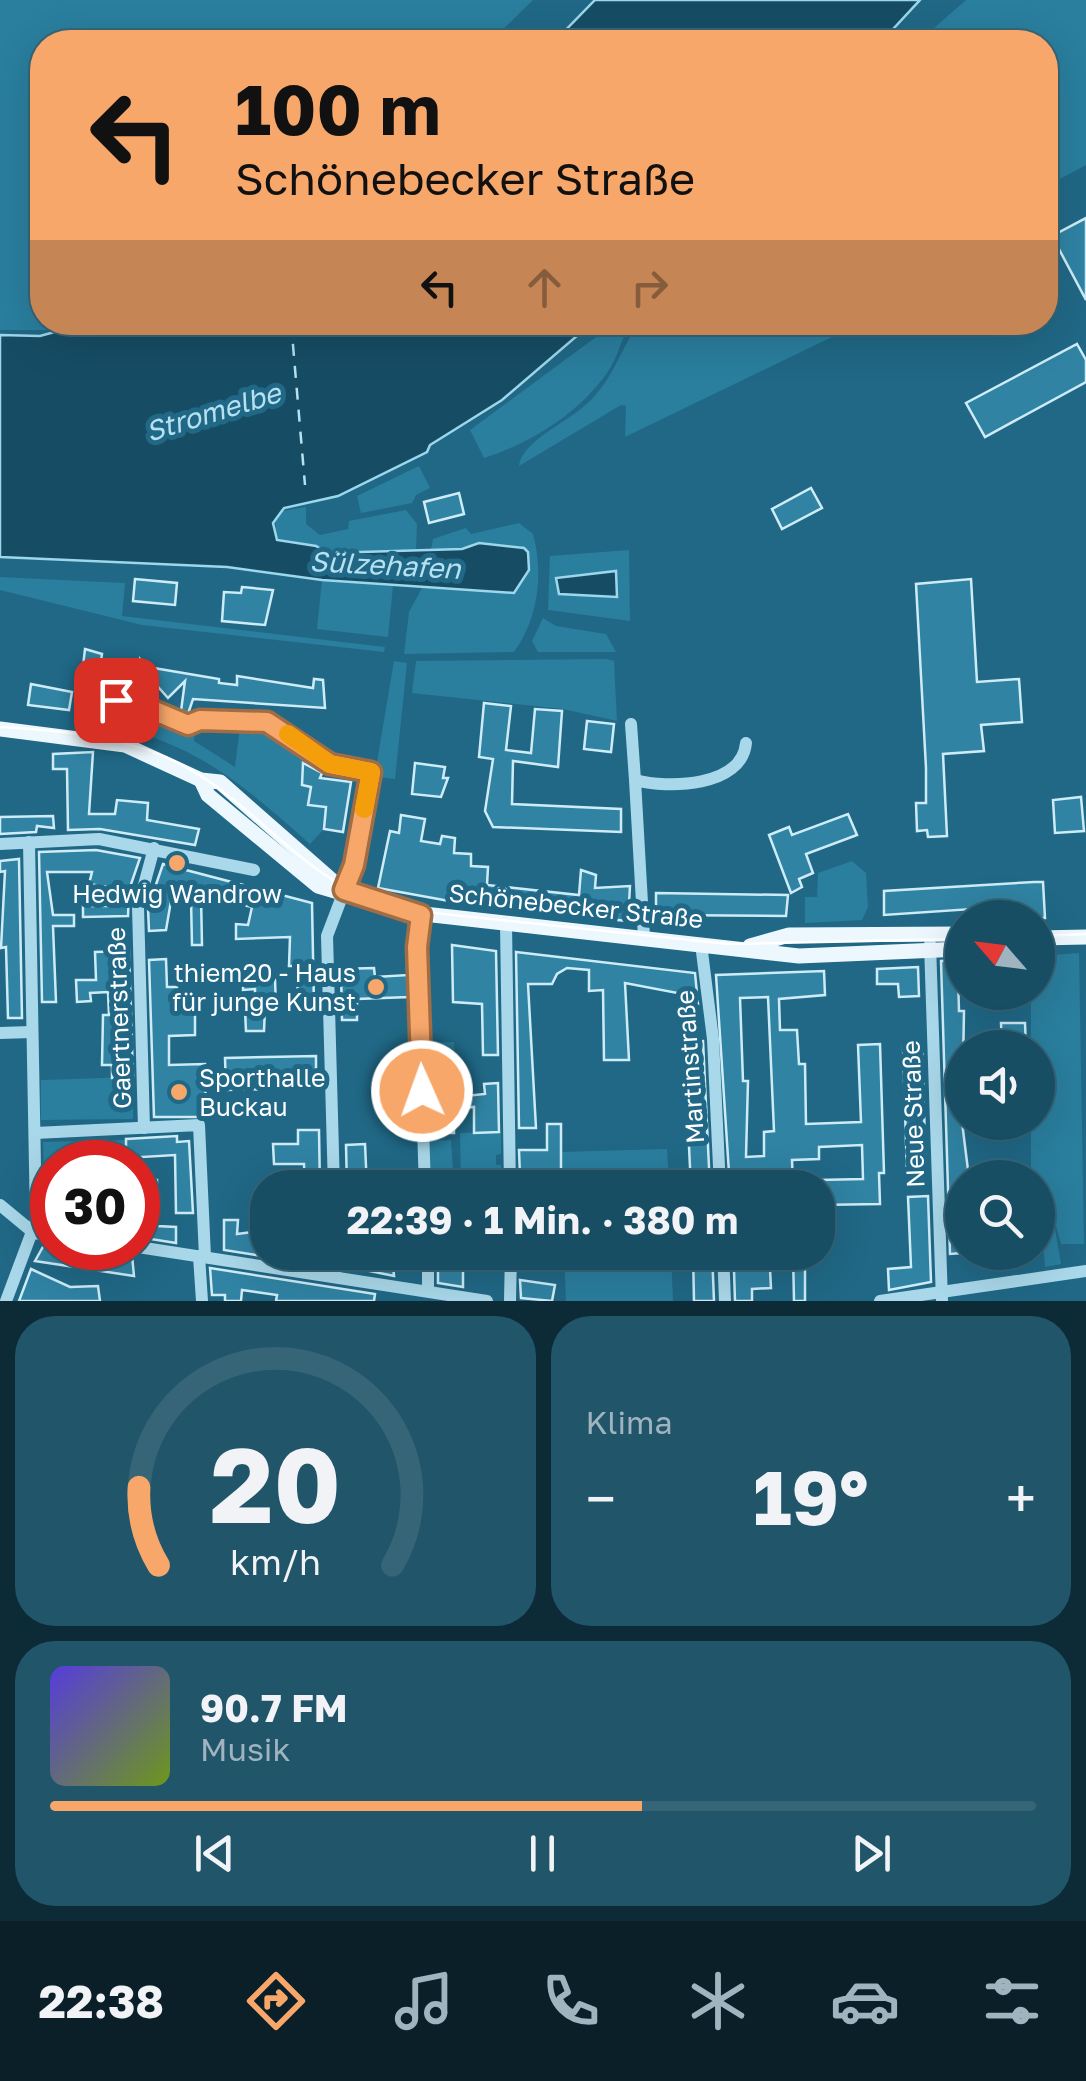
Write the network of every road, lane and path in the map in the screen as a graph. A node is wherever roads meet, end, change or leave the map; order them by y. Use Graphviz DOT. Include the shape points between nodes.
graph roads {
  1 [pos="116,700"];
  2 [pos="631,724"];
  3 [pos="0,729"];
  4 [pos="746,744"];
  5 [pos="635,780"];
  6 [pos="29,842"];
  7 [pos="0,844"];
  8 [pos="154,848"];
  9 [pos="254,870"];
  10 [pos="344,890"];
  11 [pos="421,915"];
  12 [pos="506,924"];
  13 [pos="1086,937"];
  14 [pos="644,938"];
  15 [pos="945,938"];
  16 [pos="1055,938"];
  17 [pos="930,942"];
  18 [pos="702,944"];
  19 [pos="945,945"];
  20 [pos="32,1032"];
  21 [pos="0,1034"];
  22 [pos="144,1128"];
  23 [pos="35,1133"];
  24 [pos="35,1140"];
  25 [pos="333,1170"];
  26 [pos="425,1170"];
  27 [pos="510,1170"];
  28 [pos="719,1170"];
  29 [pos="0,1205"];
  30 [pos="30,1230"];
  31 [pos="30,1243"];
  32 [pos="160,1251"];
  33 [pos="202,1256"];
  34 [pos="336,1270"];
  35 [pos="428,1270"];
  36 [pos="511,1270"];
  37 [pos="724,1270"];
  38 [pos="1086,1272"];
  39 [pos="336,1276"];
  40 [pos="428,1291"];
  41 [pos="941,1297"];
  42 [pos="6,1301"];
  43 [pos="202,1301"];
  44 [pos="487,1301"];
  45 [pos="510,1301"];
  46 [pos="726,1301"];
  47 [pos="880,1301"];
  1 -- 10 [label="street" via="188,725 267,722 330,764 371,772"];
  2 -- 5 [label="street"];
  3 -- 10 [label="main road, Schönebecker Straße" via="124,745 201,780 208,794 290,866 318,886"];
  4 -- 5 [label="street" via="739,766 721,778"];
  5 -- 14 [label="street"];
  6 -- 7 [label="street"];
  6 -- 8 [label="street" via="98,838"];
  6 -- 20 [label="street"];
  8 -- 9 [label="street"];
  8 -- 22 [label="street, Gaertnerstraße" via="138,907"];
  10 -- 11 [label="main road, Schönebecker Straße"];
  10 -- 25 [label="street" via="326,941"];
  11 -- 12 [label="main road, Schönebecker Straße"];
  11 -- 26 [label="street"];
  12 -- 14 [label="main road, Schönebecker Straße"];
  12 -- 27 [label="street"];
  13 -- 16 [label="main road"];
  14 -- 18 [label="main road, Schönebecker Straße"];
  15 -- 17 [label="main road, Schönebecker Straße"];
  17 -- 18 [label="main road, Schönebecker Straße" via="799,956"];
  17 -- 19 [label="main road, Schönebecker Straße"];
  17 -- 41 [label="street, Neue Straße"];
  18 -- 28 [label="street, Martinstraße"];
  20 -- 21 [label="street"];
  20 -- 23 [label="street"];
  22 -- 23 [label="street"];
  22 -- 33 [label="street" via="199,1125"];
  23 -- 24 [label="street"];
  29 -- 30 [label="street"];
  31 -- 42 [label="street"];
  32 -- 33 [label="street"];
  33 -- 39 [label="street"];
  33 -- 43 [label="street"];
  34 -- 39 [label="street"];
  35 -- 40 [label="street"];
  36 -- 45 [label="street"];
  37 -- 46 [label="street"];
  38 -- 41 [label="street"];
  39 -- 40 [label="street"];
  40 -- 44 [label="street"];
  41 -- 47 [label="street"];
}
